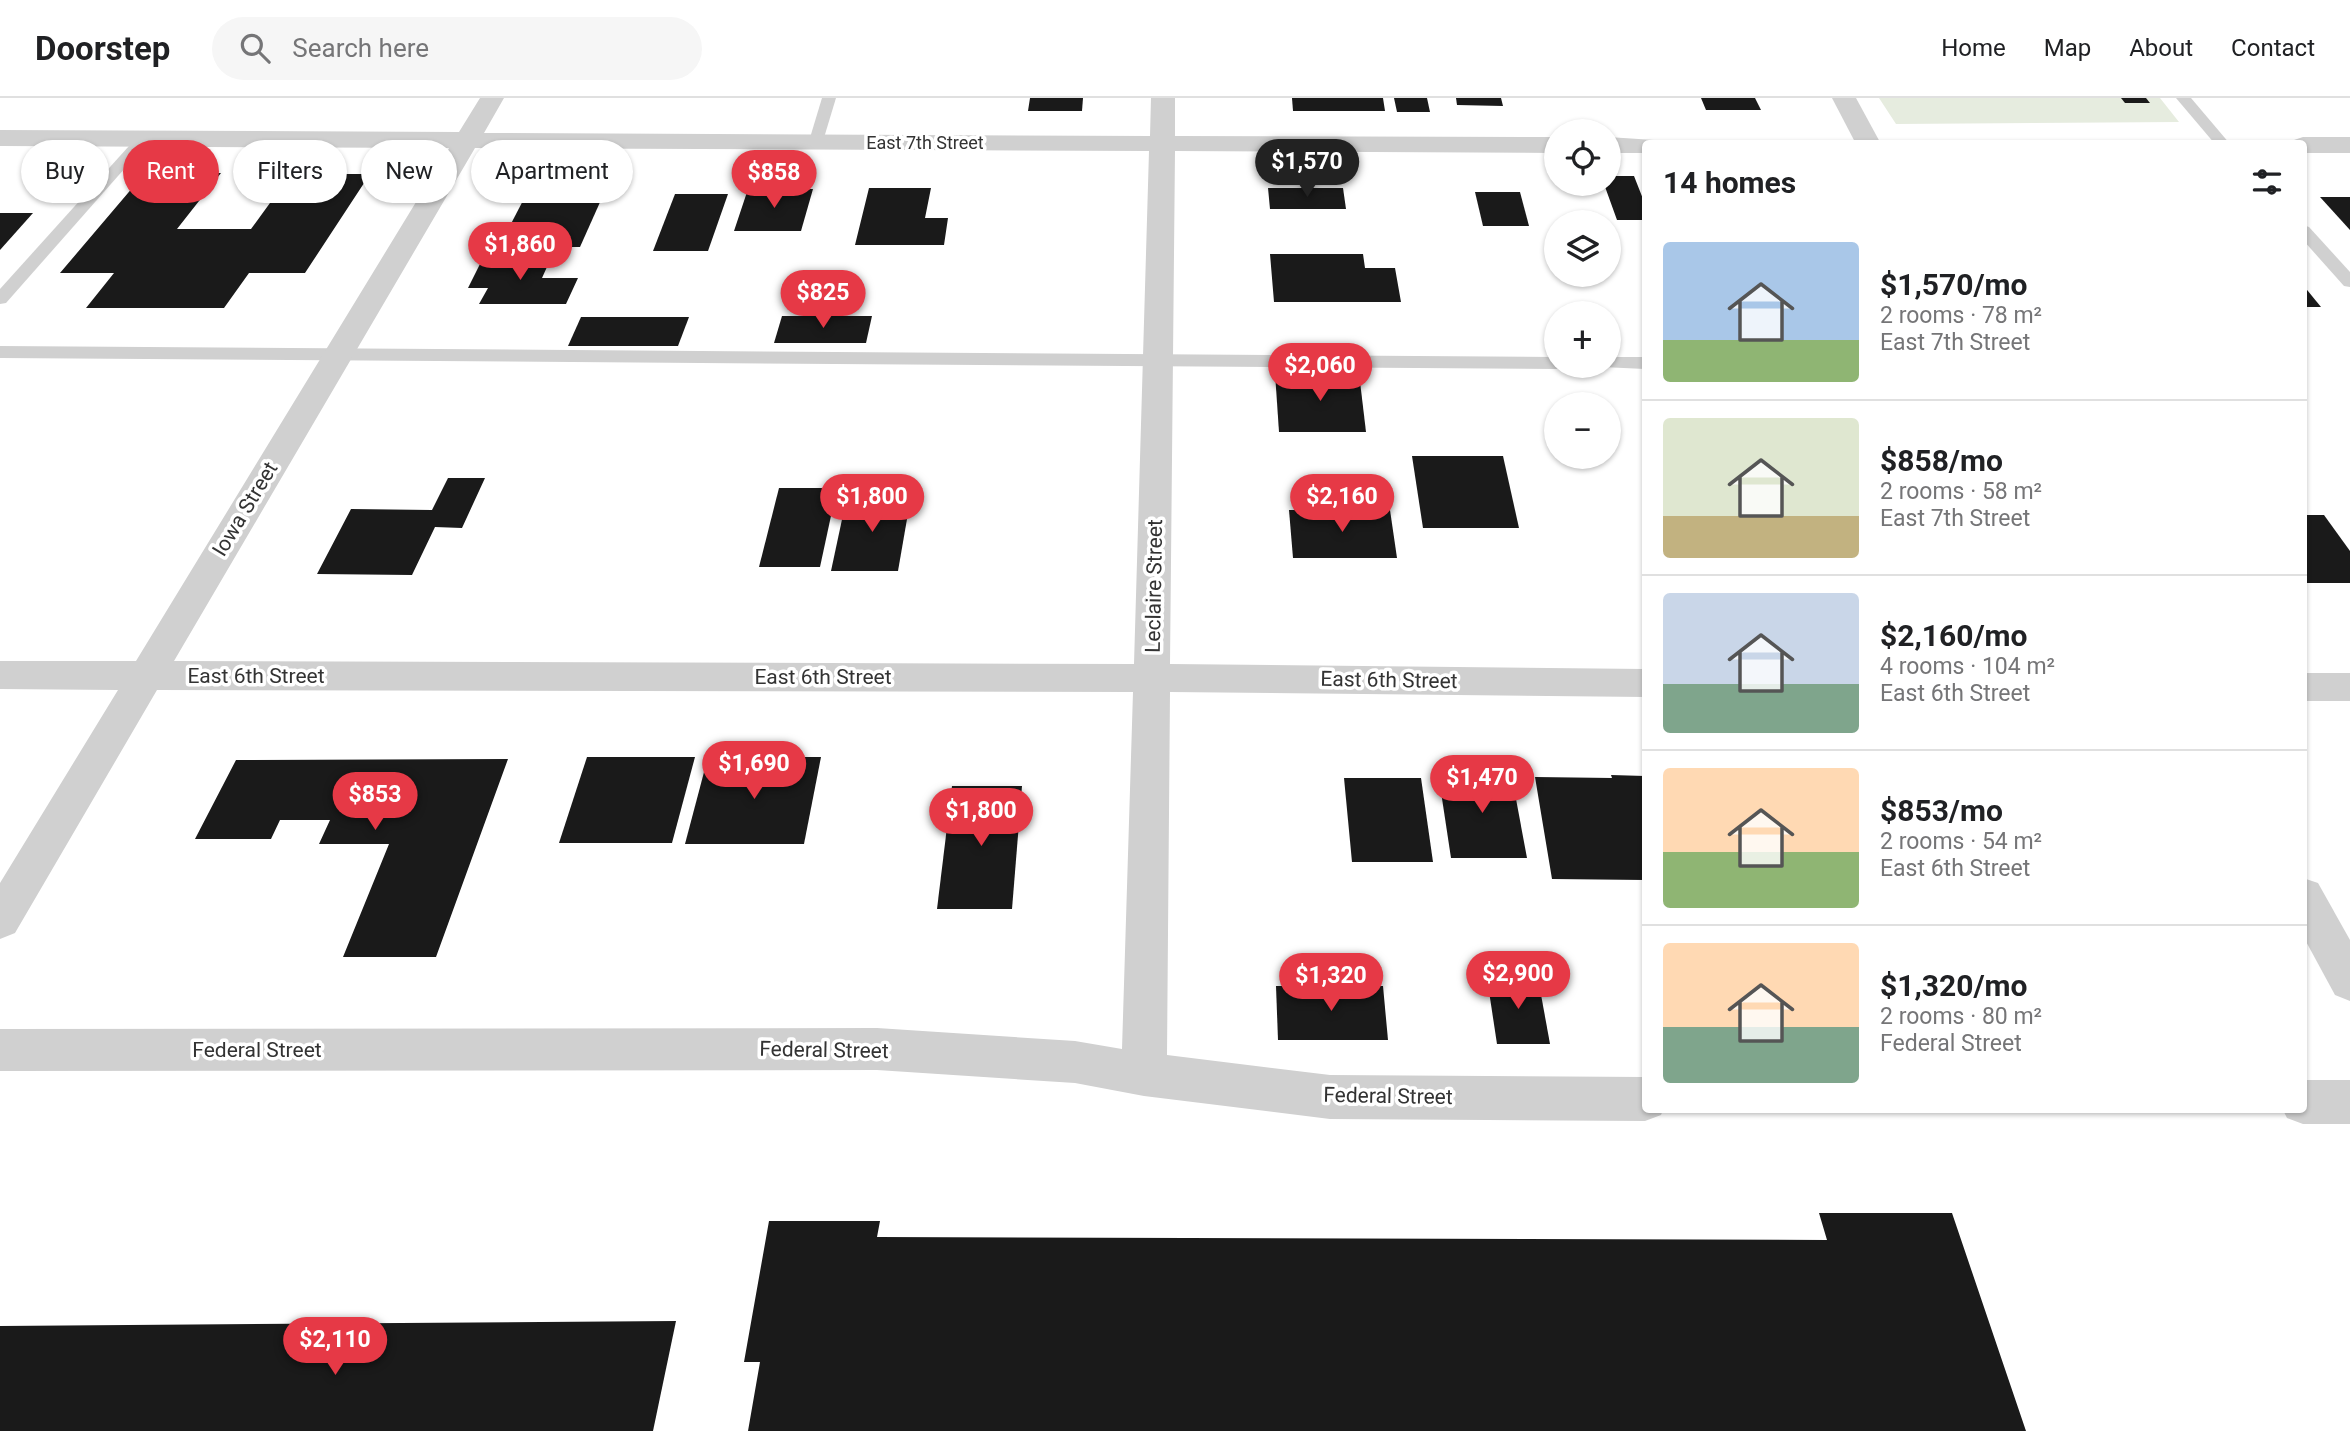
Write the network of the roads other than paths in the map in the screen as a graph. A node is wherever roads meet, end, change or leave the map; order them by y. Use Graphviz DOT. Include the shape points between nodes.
graph roads {
  1 [pos="492,98"];
  2 [pos="828,98"];
  3 [pos="1163,98"];
  4 [pos="1844,98"];
  5 [pos="2183,98"];
  6 [pos="0,138"];
  7 [pos="144,139"];
  8 [pos="468,140"];
  9 [pos="1867,140"];
  10 [pos="2220,140"];
  11 [pos="817,141"];
  12 [pos="1162,144"];
  13 [pos="1544,145"];
  14 [pos="1621,145"];
  15 [pos="1642,145"];
  16 [pos="2307,145"];
  17 [pos="2350,145"];
  18 [pos="2307,234"];
  19 [pos="2350,282"];
  20 [pos="0,299"];
  21 [pos="0,352"];
  22 [pos="338,354"];
  23 [pos="1158,361"];
  24 [pos="1544,363"];
  25 [pos="1621,363"];
  26 [pos="1642,363"];
  27 [pos="0,675"];
  28 [pos="145,675"];
  29 [pos="1152,678"];
  30 [pos="1642,683"];
  31 [pos="2307,687"];
  32 [pos="2350,687"];
  33 [pos="2307,903"];
  34 [pos="0,920"];
  35 [pos="2350,981"];
  36 [pos="0,1050"];
  37 [pos="1144,1074"];
  38 [pos="1642,1099"];
  39 [pos="2307,1102"];
  40 [pos="2350,1102"];
  1 -- 8 [label="street, Iowa Street"];
  2 -- 11 [label="lane"];
  3 -- 12 [label="street, Leclaire Street"];
  4 -- 9 [label="street"];
  5 -- 10 [label="lane"];
  6 -- 7 [label="street, East 7th Street"];
  7 -- 8 [label="street, East 7th Street"];
  7 -- 20 [label="lane"];
  8 -- 11 [label="street, East 7th Street"];
  8 -- 22 [label="street, Iowa Street"];
  11 -- 12 [label="street, East 7th Street"];
  12 -- 13 [label="street, East 7th Street"];
  12 -- 23 [label="street, Leclaire Street"];
  14 -- 15 [label="street"];
  16 -- 17 [label="street"];
  18 -- 19 [label="lane"];
  21 -- 22 [label="lane"];
  22 -- 23 [label="lane"];
  22 -- 28 [label="street, Iowa Street"];
  23 -- 24 [label="lane"];
  23 -- 29 [label="street, Leclaire Street"];
  25 -- 26 [label="lane"];
  27 -- 28 [label="street, East 6th Street"];
  28 -- 29 [label="street, East 6th Street"];
  28 -- 34 [label="street, Iowa Street"];
  29 -- 30 [label="street, East 6th Street"];
  29 -- 37 [label="street, Leclaire Street"];
  31 -- 32 [label="street"];
  33 -- 35 [label="street"];
  36 -- 37 [label="street, Federal Street" via="877,1049 1075,1062"];
  37 -- 38 [label="street, Federal Street" via="1330,1097"];
  39 -- 40 [label="street"];
}
